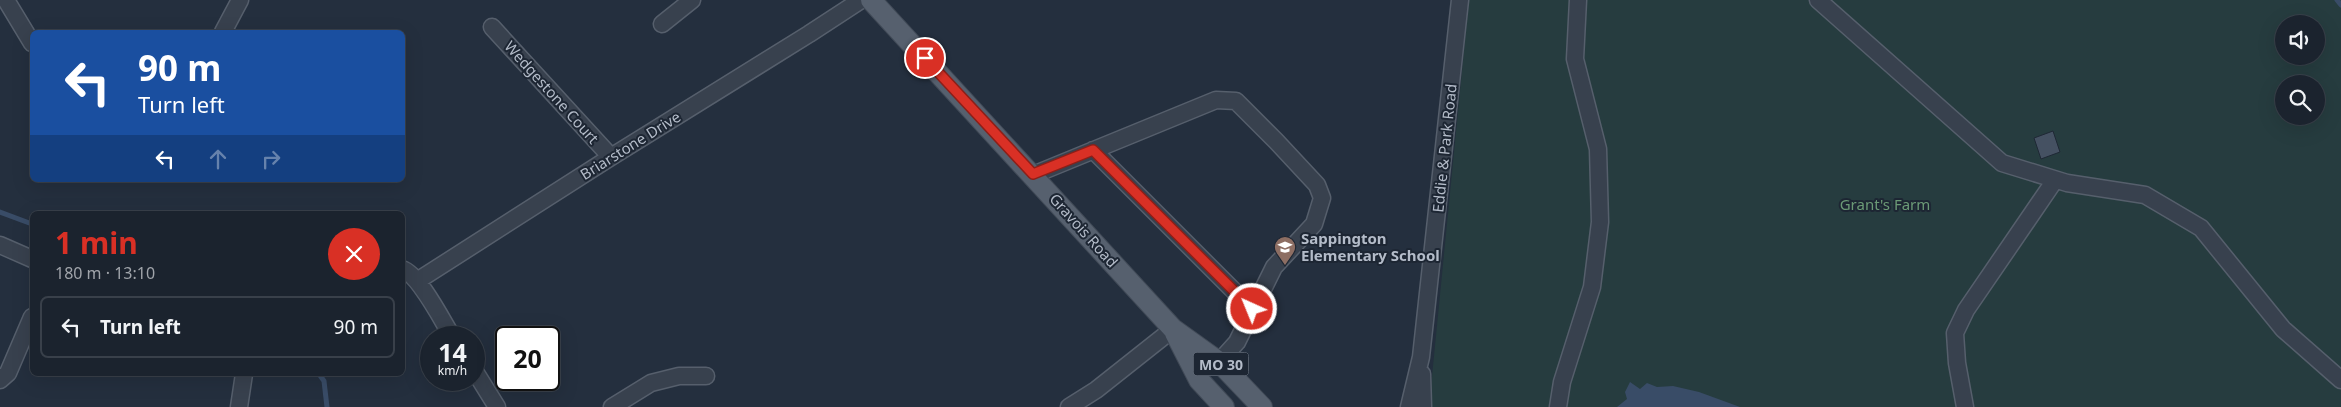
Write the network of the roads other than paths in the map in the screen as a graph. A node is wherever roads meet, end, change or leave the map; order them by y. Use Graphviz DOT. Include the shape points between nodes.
graph roads {
  1 [pos="6,0"];
  2 [pos="240,0"];
  3 [pos="692,0"];
  4 [pos="861,0"];
  5 [pos="871,0"];
  6 [pos="1460,0"];
  7 [pos="1571,0"];
  8 [pos="1578,0"];
  9 [pos="1818,0"];
  10 [pos="662,24"];
  11 [pos="492,27"];
  12 [pos="224,30"];
  13 [pos="30,40"];
  14 [pos="1575,59"];
  15 [pos="1093,150"];
  16 [pos="611,157"];
  17 [pos="1033,174"];
  18 [pos="2056,180"];
  19 [pos="0,246"];
  20 [pos="30,258"];
  21 [pos="405,270"];
  22 [pos="417,281"];
  23 [pos="1252,309"];
  24 [pos="30,322"];
  25 [pos="445,326"];
  26 [pos="1173,329"];
  27 [pos="1421,356"];
  28 [pos="1219,362"];
  29 [pos="244,376"];
  30 [pos="706,376"];
  31 [pos="0,380"];
  32 [pos="2341,380"];
  33 [pos="485,388"];
  34 [pos="239,407"];
  35 [pos="497,407"];
  36 [pos="612,407"];
  37 [pos="1069,407"];
  38 [pos="1224,407"];
  39 [pos="1262,407"];
  40 [pos="1409,407"];
  41 [pos="1423,407"];
  42 [pos="1558,407"];
  43 [pos="1965,407"];
  1 -- 13 [label="street"];
  2 -- 12 [label="street"];
  3 -- 10 [label="street"];
  4 -- 16 [label="street, Briarstone Drive"];
  5 -- 17 [label="main road, Gravois Road / MO 30"];
  6 -- 27 [label="street, Eddie & Park Road"];
  7 -- 14 [label="street"];
  8 -- 14 [label="street"];
  9 -- 18 [label="street" via="2002,163"];
  11 -- 16 [label="street, Wedgestone Court"];
  14 -- 42 [label="street" via="1598,149 1600,222 1592,287 1562,382"];
  15 -- 17 [label="street"];
  15 -- 23 [label="street"];
  15 -- 23 [label="street" via="1216,100 1236,101 1317,186 1322,198 1314,224 1274,267"];
  16 -- 22 [label="street, Briarstone Drive"];
  17 -- 26 [label="main road, Gravois Road / MO 30"];
  18 -- 32 [label="street" via="2145,195 2201,228 2283,328"];
  18 -- 43 [label="street" via="1966,310 1955,333"];
  19 -- 20 [label="street"];
  21 -- 22 [label="street"];
  22 -- 25 [label="street"];
  23 -- 28 [label="street" via="1237,342"];
  24 -- 31 [label="street" via="8,373"];
  26 -- 28 [label="main road, Gravois Road / MO 30"];
  26 -- 37 [label="street" via="1096,390"];
  26 -- 38 [label="main road, Gravois Road / MO 30" via="1199,380"];
  27 -- 40 [label="street, Eddie & Park Road"];
  27 -- 41 [label="street, Eddie & Park Road"];
  28 -- 39 [label="main road, Gravois Road / MO 30"];
  29 -- 34 [label="street"];
  30 -- 36 [label="street" via="679,376 651,383"];
  33 -- 35 [label="street"];
}
